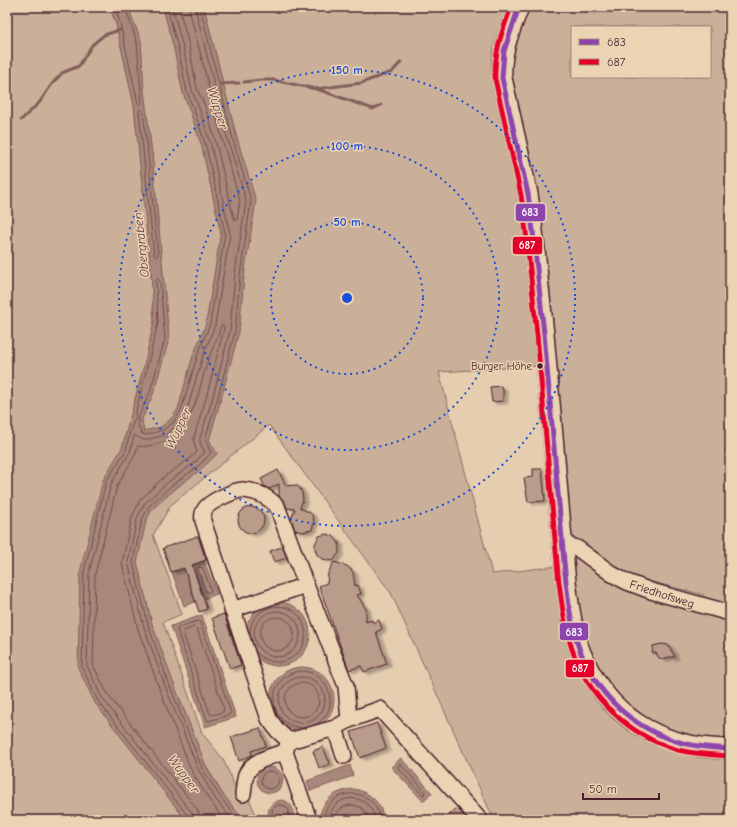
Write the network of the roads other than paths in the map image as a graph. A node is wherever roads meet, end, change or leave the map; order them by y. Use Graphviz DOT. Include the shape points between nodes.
graph roads {
  1 [pos="519,7"];
  2 [pos="563,546"];
  3 [pos="306,585"];
  4 [pos="232,610"];
  5 [pos="730,613"];
  6 [pos="349,720"];
  7 [pos="335,728"];
  8 [pos="287,747"];
  9 [pos="730,749"];
  10 [pos="344,756"];
  11 [pos="243,794"];
  12 [pos="309,820"];
  13 [pos="479,820"];
  1 -- 2 [label="main road" via="505,45 502,74 504,93 528,194 533,231"];
  2 -- 5 [label="lane, Friedhofsweg" via="577,548 627,582"];
  2 -- 9 [label="main road" via="570,609 580,648 604,693 624,714 643,728 670,741 706,748"];
  3 -- 4 [label="lane"];
  3 -- 4 [label="lane" via="277,506 260,494 238,490 208,504 202,515"];
  3 -- 6 [label="lane" via="346,686"];
  4 -- 8 [label="lane" via="269,719"];
  6 -- 7 [label="lane"];
  6 -- 13 [label="lane" via="380,709"];
  7 -- 8 [label="lane"];
  7 -- 10 [label="lane"];
  8 -- 11 [label="lane" via="252,767 246,776"];
  8 -- 12 [label="lane"];
}
